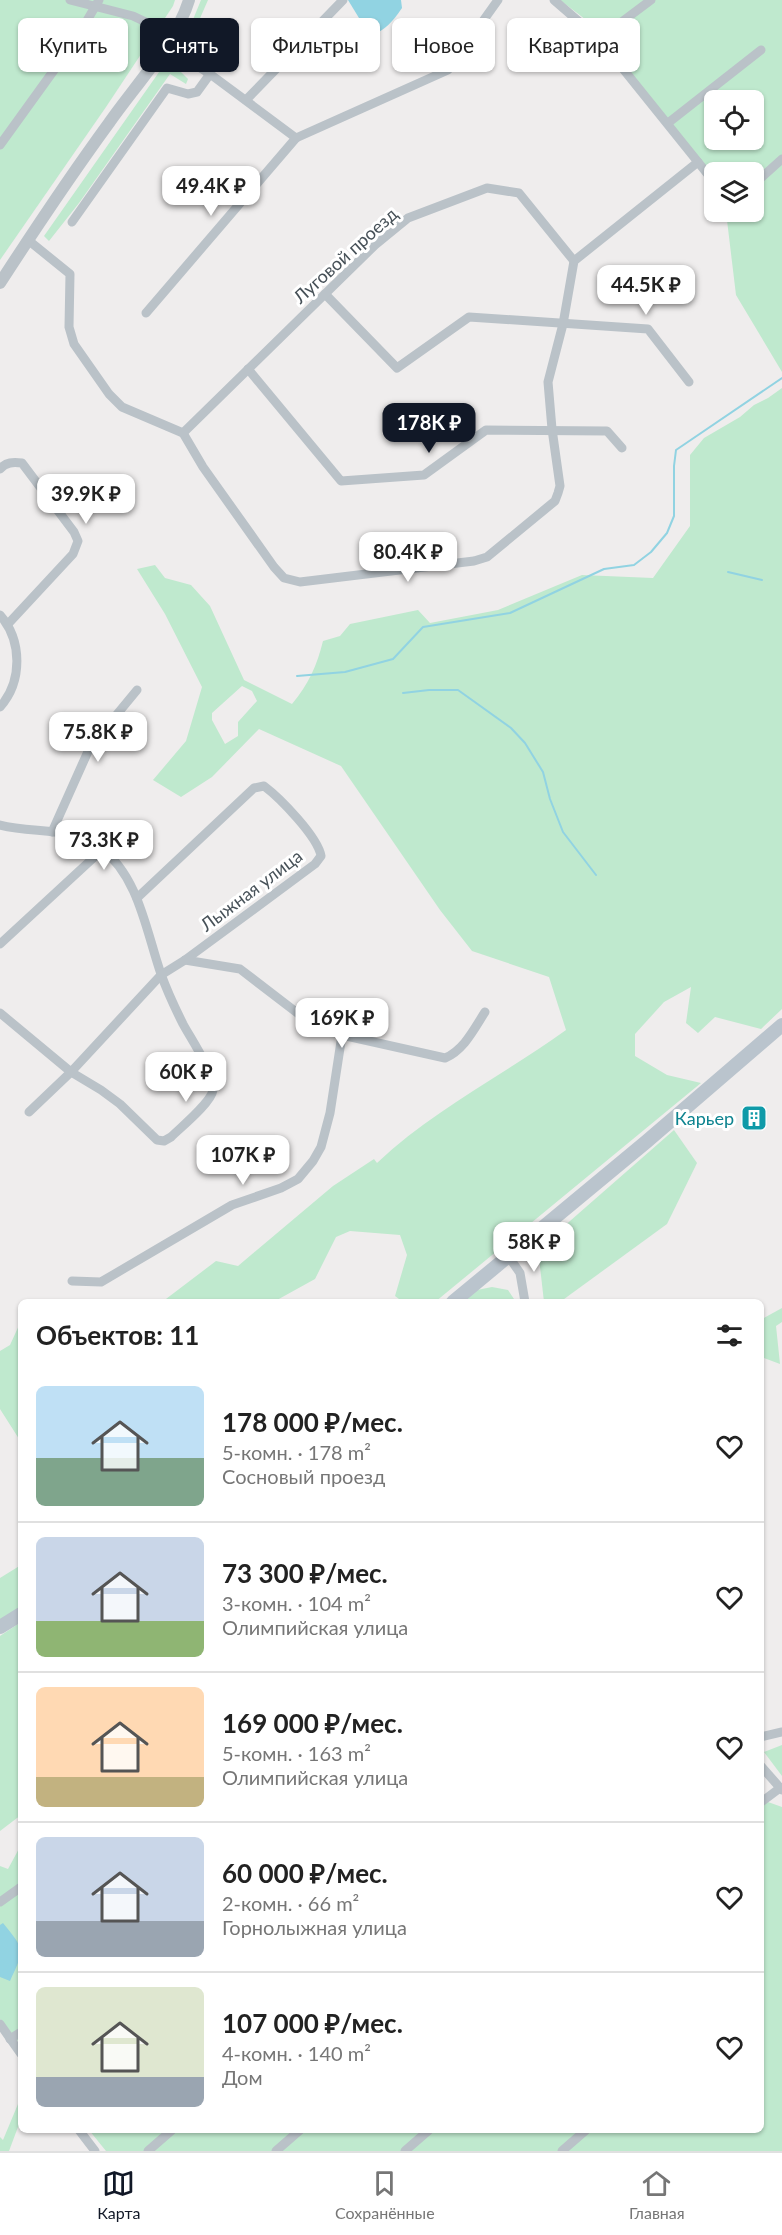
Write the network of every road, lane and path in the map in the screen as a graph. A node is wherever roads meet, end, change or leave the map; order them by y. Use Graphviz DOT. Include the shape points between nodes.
graph roads {
  1 [pos="70,0"];
  2 [pos="189,0"];
  3 [pos="343,0"];
  4 [pos="498,0"];
  5 [pos="554,0"];
  6 [pos="651,0"];
  7 [pos="98,3"];
  8 [pos="183,18"];
  9 [pos="575,18"];
  10 [pos="627,18"];
  11 [pos="140,19"];
  12 [pos="761,50"];
  13 [pos="146,72"];
  14 [pos="207,72"];
  15 [pos="626,72"];
  16 [pos="210,74"];
  17 [pos="246,100"];
  18 [pos="668,123"];
  19 [pos="296,138"];
  20 [pos="0,145"];
  21 [pos="782,159"];
  22 [pos="698,162"];
  23 [pos="704,170"];
  24 [pos="764,175"];
  25 [pos="72,222"];
  26 [pos="28,240"];
  27 [pos="574,261"];
  28 [pos="0,283"];
  29 [pos="325,294"];
  30 [pos="146,313"];
  31 [pos="563,324"];
  32 [pos="248,369"];
  33 [pos="689,382"];
  34 [pos="552,429"];
  35 [pos="183,433"];
  36 [pos="622,448"];
  37 [pos="0,469"];
  38 [pos="0,615"];
  39 [pos="8,624"];
  40 [pos="137,690"];
  41 [pos="0,707"];
  42 [pos="0,825"];
  43 [pos="52,832"];
  44 [pos="103,849"];
  45 [pos="137,898"];
  46 [pos="0,944"];
  47 [pos="185,960"];
  48 [pos="161,975"];
  49 [pos="485,1012"];
  50 [pos="0,1013"];
  51 [pos="782,1025"];
  52 [pos="342,1035"];
  53 [pos="70,1072"];
  54 [pos="29,1112"];
  55 [pos="508,1257"];
  56 [pos="72,1281"];
  57 [pos="457,1299"];
  58 [pos="524,1299"];
  59 [pos="18,1616"];
  60 [pos="0,1627"];
  61 [pos="782,1732"];
  62 [pos="764,1736"];
  63 [pos="764,1770"];
  64 [pos="781,1789"];
  65 [pos="764,1800"];
  66 [pos="18,1889"];
  67 [pos="0,1902"];
  68 [pos="0,2024"];
  69 [pos="18,2034"];
  70 [pos="10,2039"];
  71 [pos="18,2050"];
  72 [pos="81,2133"];
  73 [pos="169,2133"];
  74 [pos="297,2133"];
  75 [pos="426,2133"];
  76 [pos="583,2133"];
  77 [pos="95,2151"];
  78 [pos="148,2151"];
  79 [pos="276,2151"];
  80 [pos="405,2151"];
  81 [pos="562,2151"];
  1 -- 7 [label="street"];
  2 -- 8 [label="street"];
  3 -- 17 [label="street"];
  4 -- 19 [label="street" via="448,70"];
  5 -- 9 [label="street"];
  6 -- 10 [label="street"];
  7 -- 11 [label="street"];
  7 -- 20 [label="street"];
  12 -- 18 [label="street"];
  13 -- 26 [label="street"];
  14 -- 16 [label="street"];
  15 -- 18 [label="street"];
  16 -- 17 [label="street"];
  16 -- 25 [label="street" via="197,92 188,94 167,88"];
  17 -- 19 [label="street"];
  18 -- 22 [label="street"];
  19 -- 30 [label="street"];
  21 -- 24 [label="street"];
  22 -- 23 [label="street"];
  22 -- 27 [label="street"];
  26 -- 28 [label="street"];
  26 -- 35 [label="street" via="70,274 69,327 74,344 109,394 122,407"];
  27 -- 29 [label="street, Луговой проезд" via="519,193 487,188 408,218"];
  27 -- 31 [label="street"];
  29 -- 31 [label="street" via="397,368 469,317"];
  29 -- 32 [label="street, Луговой проезд"];
  31 -- 33 [label="street" via="648,329"];
  31 -- 34 [label="street" via="548,382"];
  32 -- 34 [label="street" via="341,481 424,475 486,430"];
  32 -- 35 [label="street, Луговой проезд"];
  34 -- 35 [label="street" via="560,486 555,501 486,556 474,561 300,582 284,578 274,567"];
  34 -- 36 [label="street" via="607,431"];
  37 -- 39 [label="street" via="13,462 22,463 78,541 73,554"];
  38 -- 39 [label="street"];
  39 -- 41 [label="street" via="16,642 17,665 8,698"];
  40 -- 43 [label="street" via="90,747"];
  42 -- 43 [label="street"];
  43 -- 44 [label="street" via="75,834"];
  44 -- 45 [label="street"];
  44 -- 46 [label="street"];
  45 -- 47 [label="street, Лыжная улица" via="254,788 264,786 274,794 307,831 320,848 321,856 315,864"];
  45 -- 48 [label="street"];
  47 -- 48 [label="street, Лыжная улица"];
  47 -- 52 [label="street" via="240,969 300,1015"];
  48 -- 53 [label="street, Лыжная улица"];
  48 -- 53 [label="street" via="213,1080 211,1097 171,1137 157,1140 120,1104"];
  49 -- 52 [label="street" via="462,1046 445,1058"];
  50 -- 53 [label="street"];
  51 -- 55 [label="main road"];
  52 -- 56 [label="street" via="321,1147 298,1179 232,1205 101,1282"];
  53 -- 54 [label="street, Лыжная улица"];
  55 -- 57 [label="main road"];
  55 -- 58 [label="street" via="520,1273"];
  59 -- 60 [label="main road"];
  61 -- 62 [label="street"];
  63 -- 64 [label="street"];
  64 -- 65 [label="street"];
  66 -- 67 [label="street"];
  68 -- 70 [label="street"];
  69 -- 70 [label="street"];
  70 -- 71 [label="street"];
  72 -- 77 [label="street"];
  73 -- 78 [label="street"];
  74 -- 79 [label="street"];
  75 -- 80 [label="street"];
  76 -- 81 [label="street"];
}
